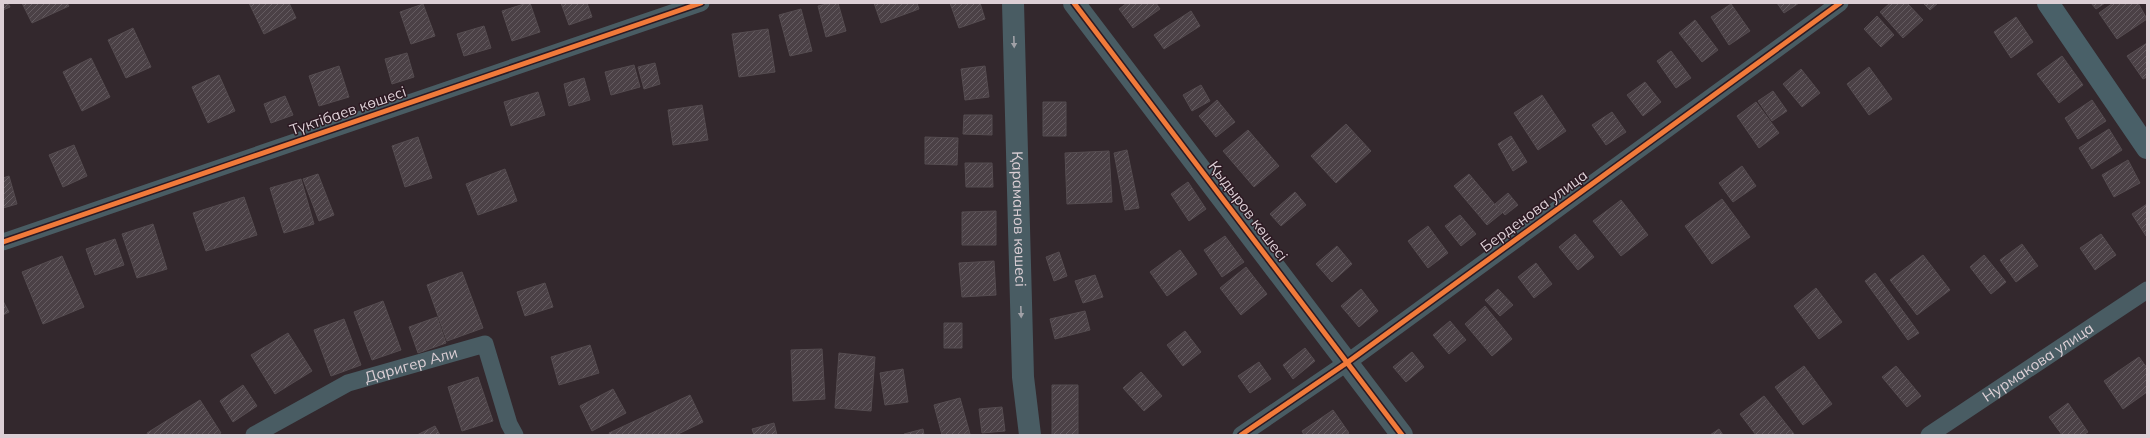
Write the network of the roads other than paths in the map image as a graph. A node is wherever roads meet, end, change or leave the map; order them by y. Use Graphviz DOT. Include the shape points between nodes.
graph roads {
  1 [pos="701,3"];
  2 [pos="1013,3"];
  3 [pos="1074,3"];
  4 [pos="1840,3"];
  5 [pos="2048,3"];
  6 [pos="2147,148"];
  7 [pos="3,242"];
  8 [pos="2147,290"];
  9 [pos="1348,362"];
  10 [pos="254,435"];
  11 [pos="515,435"];
  12 [pos="1030,435"];
  13 [pos="1241,435"];
  14 [pos="1402,435"];
  15 [pos="1929,435"];
  1 -- 7 [label="street, Түктібаев көшесі"];
  2 -- 12 [label="street, Қараманов көшесі, one-way" via="1023,377"];
  3 -- 9 [label="street, Қыдыров көшесі"];
  4 -- 9 [label="street, Берденова улица"];
  5 -- 6 [label="main road"];
  8 -- 15 [label="street, Нурмакова улица"];
  9 -- 13 [label="street, Берденова улица"];
  9 -- 14 [label="street, Қыдыров көшесі"];
  10 -- 11 [label="street, Даригер Али" via="348,383 485,344 509,424"];
}
